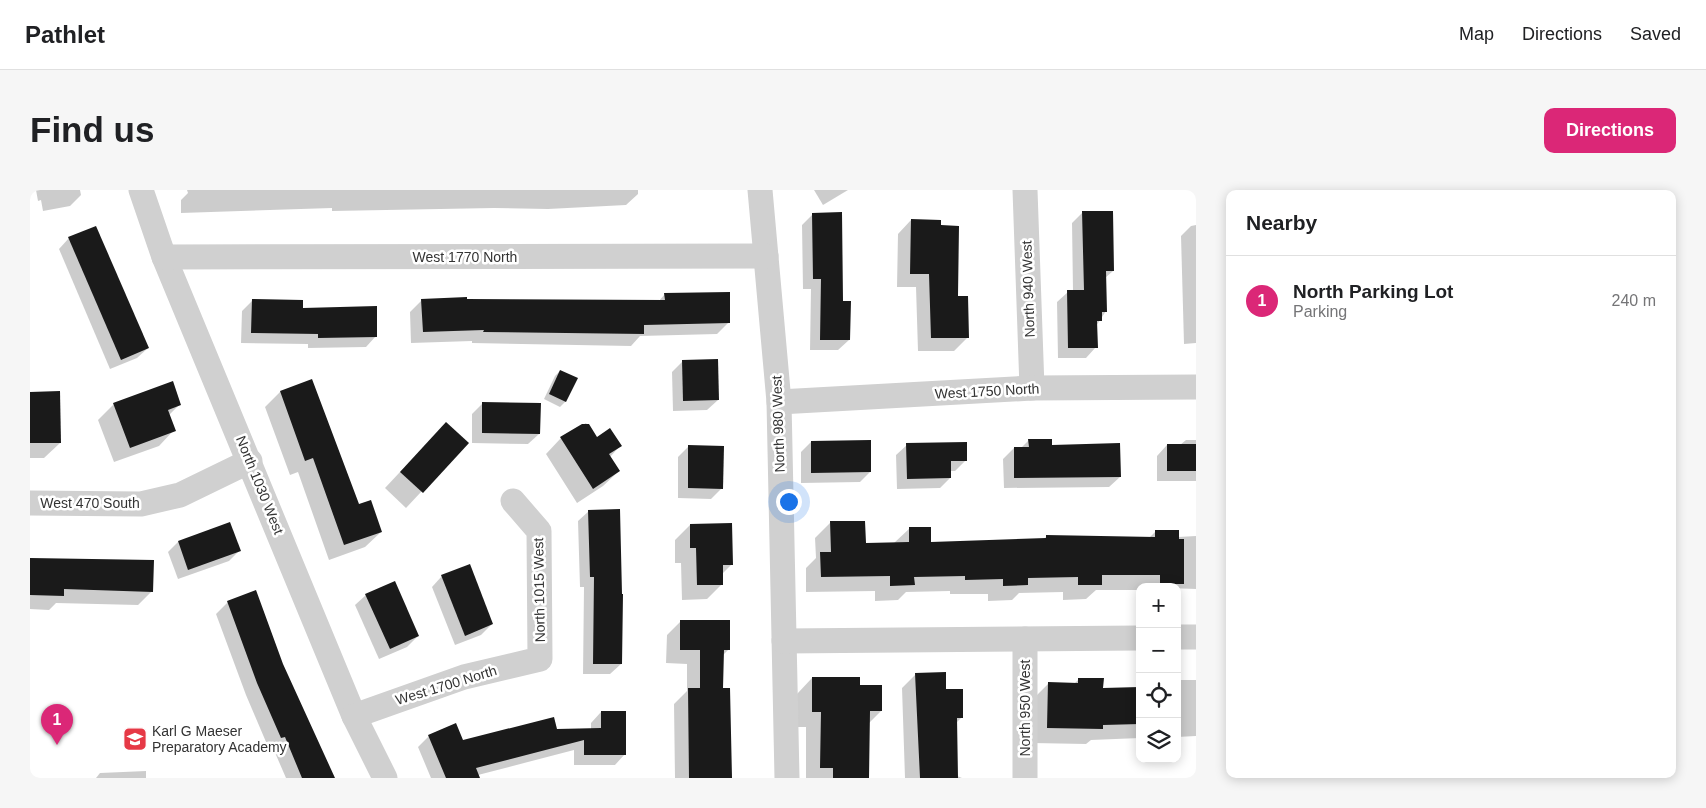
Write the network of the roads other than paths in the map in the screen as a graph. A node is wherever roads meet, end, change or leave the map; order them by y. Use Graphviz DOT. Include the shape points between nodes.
graph roads {
  1 [pos="141,190"];
  2 [pos="760,190"];
  3 [pos="1025,190"];
  4 [pos="766,256"];
  5 [pos="164,257"];
  6 [pos="1196,387"];
  7 [pos="1032,388"];
  8 [pos="779,402"];
  9 [pos="250,461"];
  10 [pos="513,501"];
  11 [pos="30,503"];
  12 [pos="1181,637"];
  13 [pos="1196,637"];
  14 [pos="1136,638"];
  15 [pos="1025,639"];
  16 [pos="784,641"];
  17 [pos="540,659"];
  18 [pos="354,716"];
  19 [pos="385,778"];
  20 [pos="787,778"];
  21 [pos="1025,778"];
  1 -- 5 [label="street, North 1030 West"];
  2 -- 4 [label="street, North 980 West"];
  3 -- 7 [label="street, North 940 West"];
  4 -- 5 [label="street, West 1770 North"];
  4 -- 8 [label="street, North 980 West"];
  5 -- 9 [label="street, North 1030 West"];
  6 -- 7 [label="street, West 1750 North"];
  7 -- 8 [label="street, West 1750 North"];
  8 -- 16 [label="street, North 980 West"];
  9 -- 11 [label="street, West 470 South" via="180,495 141,504"];
  9 -- 18 [label="street, North 1030 West"];
  10 -- 17 [label="street, North 1015 West" via="539,531"];
  12 -- 13 [label="street"];
  14 -- 15 [label="street"];
  15 -- 16 [label="street"];
  15 -- 21 [label="street, North 950 West"];
  16 -- 20 [label="street, North 980 West"];
  17 -- 18 [label="street, West 1700 North" via="464,677"];
  18 -- 19 [label="street, North 1030 West"];
}
